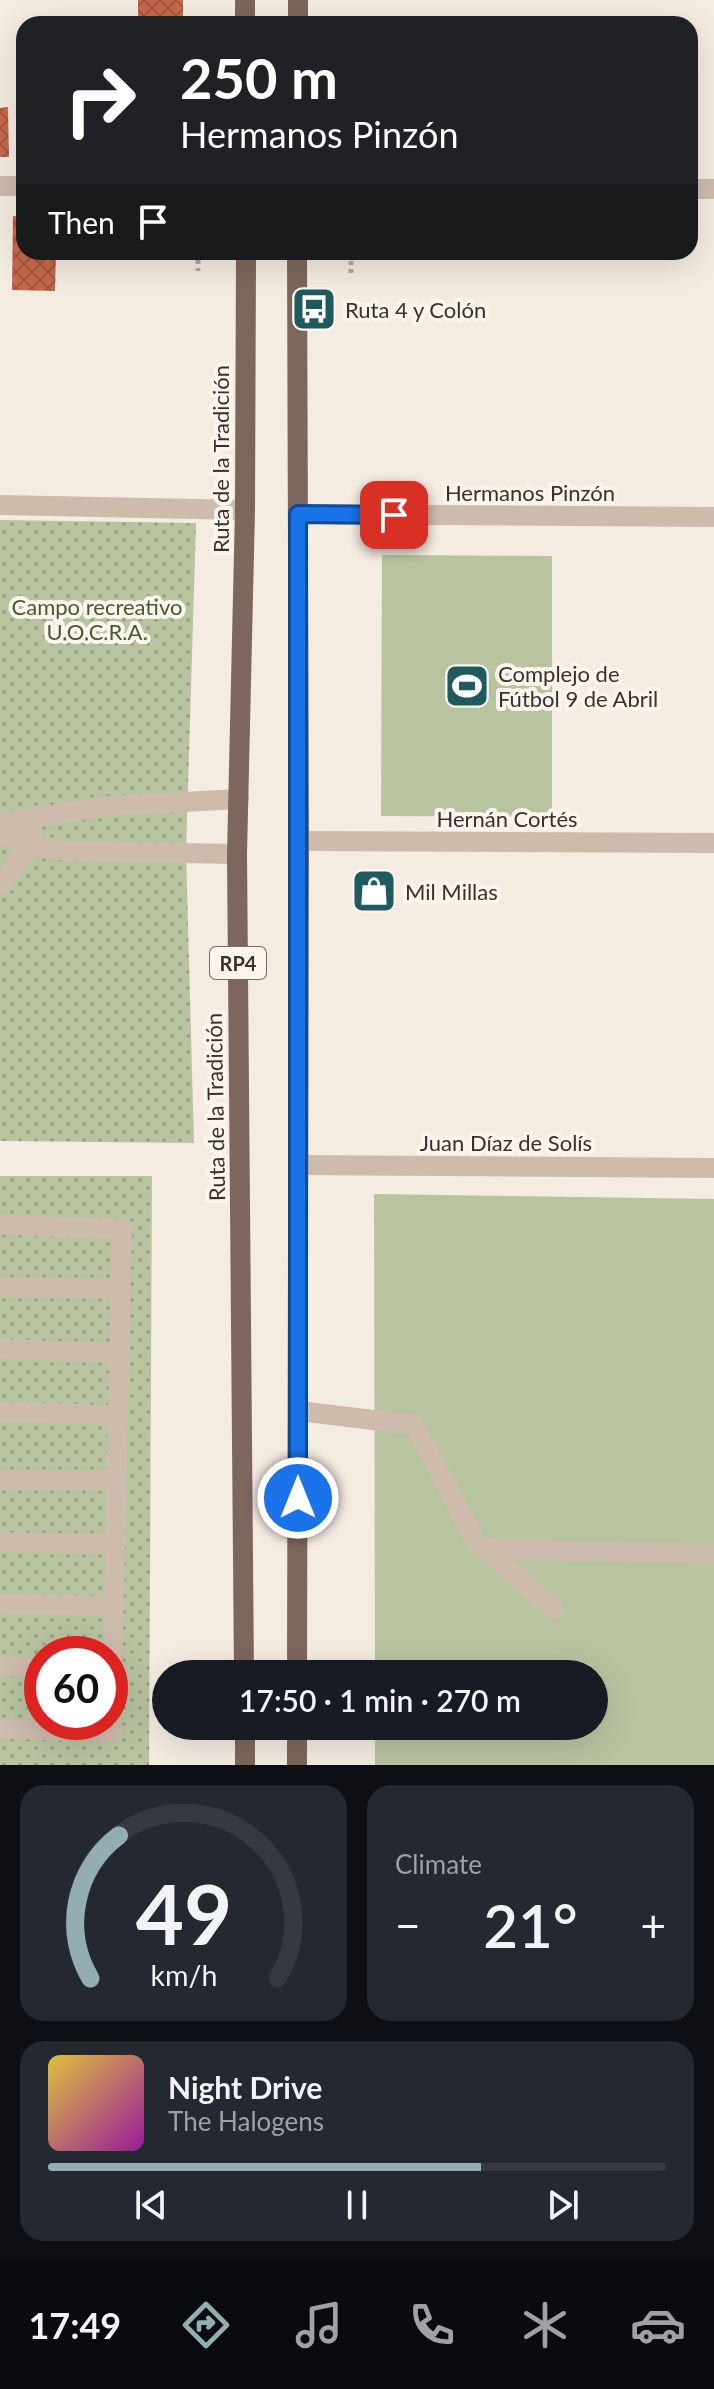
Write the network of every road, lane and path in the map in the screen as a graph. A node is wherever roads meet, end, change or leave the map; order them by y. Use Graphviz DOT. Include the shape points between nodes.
graph roads {
  1 [pos="198,260"];
  2 [pos="246,260"];
  3 [pos="297,260"];
  4 [pos="351,260"];
  5 [pos="198,271"];
  6 [pos="351,273"];
  7 [pos="0,505"];
  8 [pos="245,510"];
  9 [pos="298,514"];
  10 [pos="714,517"];
  11 [pos="239,799"];
  12 [pos="34,817"];
  13 [pos="0,823"];
  14 [pos="0,834"];
  15 [pos="299,841"];
  16 [pos="714,843"];
  17 [pos="31,845"];
  18 [pos="237,854"];
  19 [pos="0,885"];
  20 [pos="298,1165"];
  21 [pos="714,1168"];
  22 [pos="0,1225"];
  23 [pos="0,1287"];
  24 [pos="121,1289"];
  25 [pos="0,1349"];
  26 [pos="119,1353"];
  27 [pos="299,1411"];
  28 [pos="0,1412"];
  29 [pos="118,1415"];
  30 [pos="0,1480"];
  31 [pos="116,1481"];
  32 [pos="0,1542"];
  33 [pos="115,1544"];
  34 [pos="485,1549"];
  35 [pos="714,1554"];
  36 [pos="0,1604"];
  37 [pos="113,1606"];
  38 [pos="554,1609"];
  39 [pos="112,1636"];
  40 [pos="244,1660"];
  41 [pos="297,1660"];
  42 [pos="0,1666"];
  43 [pos="24,1667"];
  44 [pos="0,1729"];
  45 [pos="24,1730"];
  46 [pos="245,1740"];
  47 [pos="297,1740"];
  48 [pos="245,1765"];
  49 [pos="297,1765"];
  1 -- 5 [label="path"];
  2 -- 8 [label="main road, Ruta de la Tradición / RP4"];
  3 -- 9 [label="main road, RP4"];
  4 -- 6 [label="path"];
  7 -- 8 [label="street"];
  8 -- 11 [label="main road, Ruta de la Tradición / RP4"];
  9 -- 10 [label="street, Hermanos Pinzón"];
  9 -- 15 [label="main road, RP4"];
  11 -- 12 [label="street" via="108,806"];
  11 -- 18 [label="main road, Ruta de la Tradición / RP4"];
  12 -- 13 [label="street"];
  12 -- 17 [label="street"];
  14 -- 17 [label="street"];
  15 -- 16 [label="street, Hernán Cortés"];
  15 -- 20 [label="main road, RP4"];
  17 -- 18 [label="street" via="64,851"];
  17 -- 19 [label="street"];
  18 -- 40 [label="main road, Ruta de la Tradición / RP4"];
  20 -- 21 [label="street, Juan Díaz de Solís"];
  20 -- 27 [label="main road, RP4"];
  22 -- 24 [label="street" via="122,1229"];
  23 -- 24 [label="street"];
  24 -- 26 [label="street"];
  25 -- 26 [label="street"];
  26 -- 29 [label="street"];
  27 -- 34 [label="street" via="414,1425 476,1542"];
  27 -- 41 [label="main road, RP4"];
  28 -- 29 [label="street"];
  29 -- 31 [label="street"];
  30 -- 31 [label="street"];
  31 -- 33 [label="street"];
  32 -- 33 [label="street"];
  33 -- 37 [label="street"];
  34 -- 35 [label="street"];
  34 -- 38 [label="street"];
  36 -- 37 [label="street"];
  37 -- 39 [label="street"];
  42 -- 43 [label="street"];
  44 -- 45 [label="street"];
  46 -- 48 [label="main road"];
  47 -- 49 [label="main road"];
}
